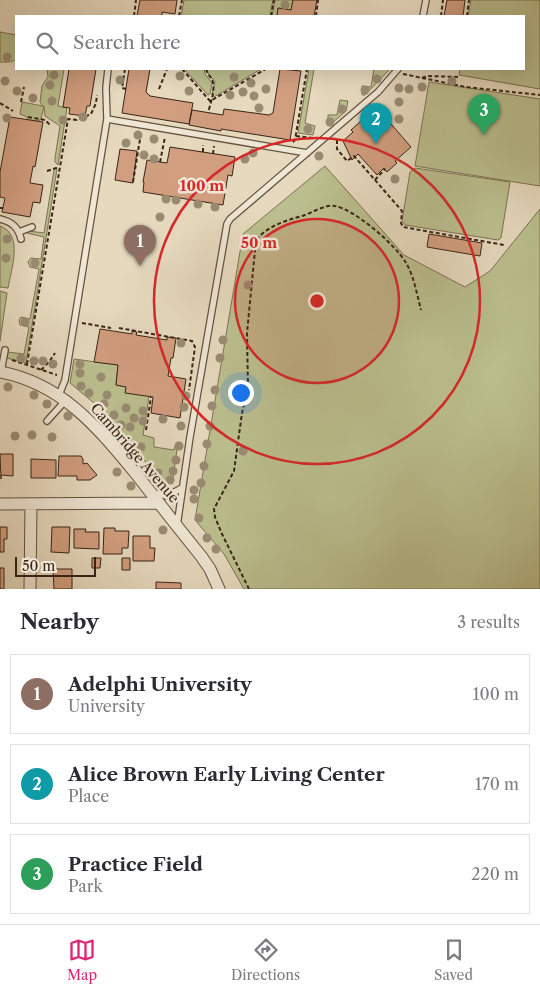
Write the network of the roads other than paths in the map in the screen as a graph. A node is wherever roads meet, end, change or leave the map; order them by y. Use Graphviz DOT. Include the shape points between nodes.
graph roads {
  1 [pos="426,0"];
  2 [pos="423,15"];
  3 [pos="108,70"];
  4 [pos="397,70"];
  5 [pos="106,119"];
  6 [pos="307,153"];
  7 [pos="0,219"];
  8 [pos="32,226"];
  9 [pos="20,232"];
  10 [pos="21,239"];
  11 [pos="5,350"];
  12 [pos="1,372"];
  13 [pos="63,398"];
  14 [pos="47,421"];
  15 [pos="182,488"];
  16 [pos="150,492"];
  17 [pos="159,503"];
  18 [pos="0,504"];
  19 [pos="31,504"];
  20 [pos="177,526"];
  21 [pos="30,589"];
  22 [pos="219,589"];
  1 -- 2 [label="lane"];
  3 -- 5 [label="lane"];
  4 -- 6 [label="lane" via="378,92"];
  5 -- 6 [label="lane"];
  5 -- 13 [label="lane"];
  6 -- 15 [label="lane" via="227,224"];
  7 -- 9 [label="lane"];
  8 -- 9 [label="lane"];
  9 -- 10 [label="lane"];
  11 -- 12 [label="lane"];
  12 -- 13 [label="street, Cambridge Avenue" via="28,380"];
  13 -- 14 [label="lane"];
  13 -- 16 [label="street, Cambridge Avenue" via="98,429"];
  15 -- 16 [label="lane" via="167,496"];
  15 -- 20 [label="lane"];
  16 -- 17 [label="street, Cambridge Avenue"];
  17 -- 19 [label="street"];
  17 -- 20 [label="street, Cambridge Avenue"];
  18 -- 19 [label="street"];
  19 -- 21 [label="street"];
  20 -- 22 [label="street, Cambridge Avenue" via="210,569"];
}
